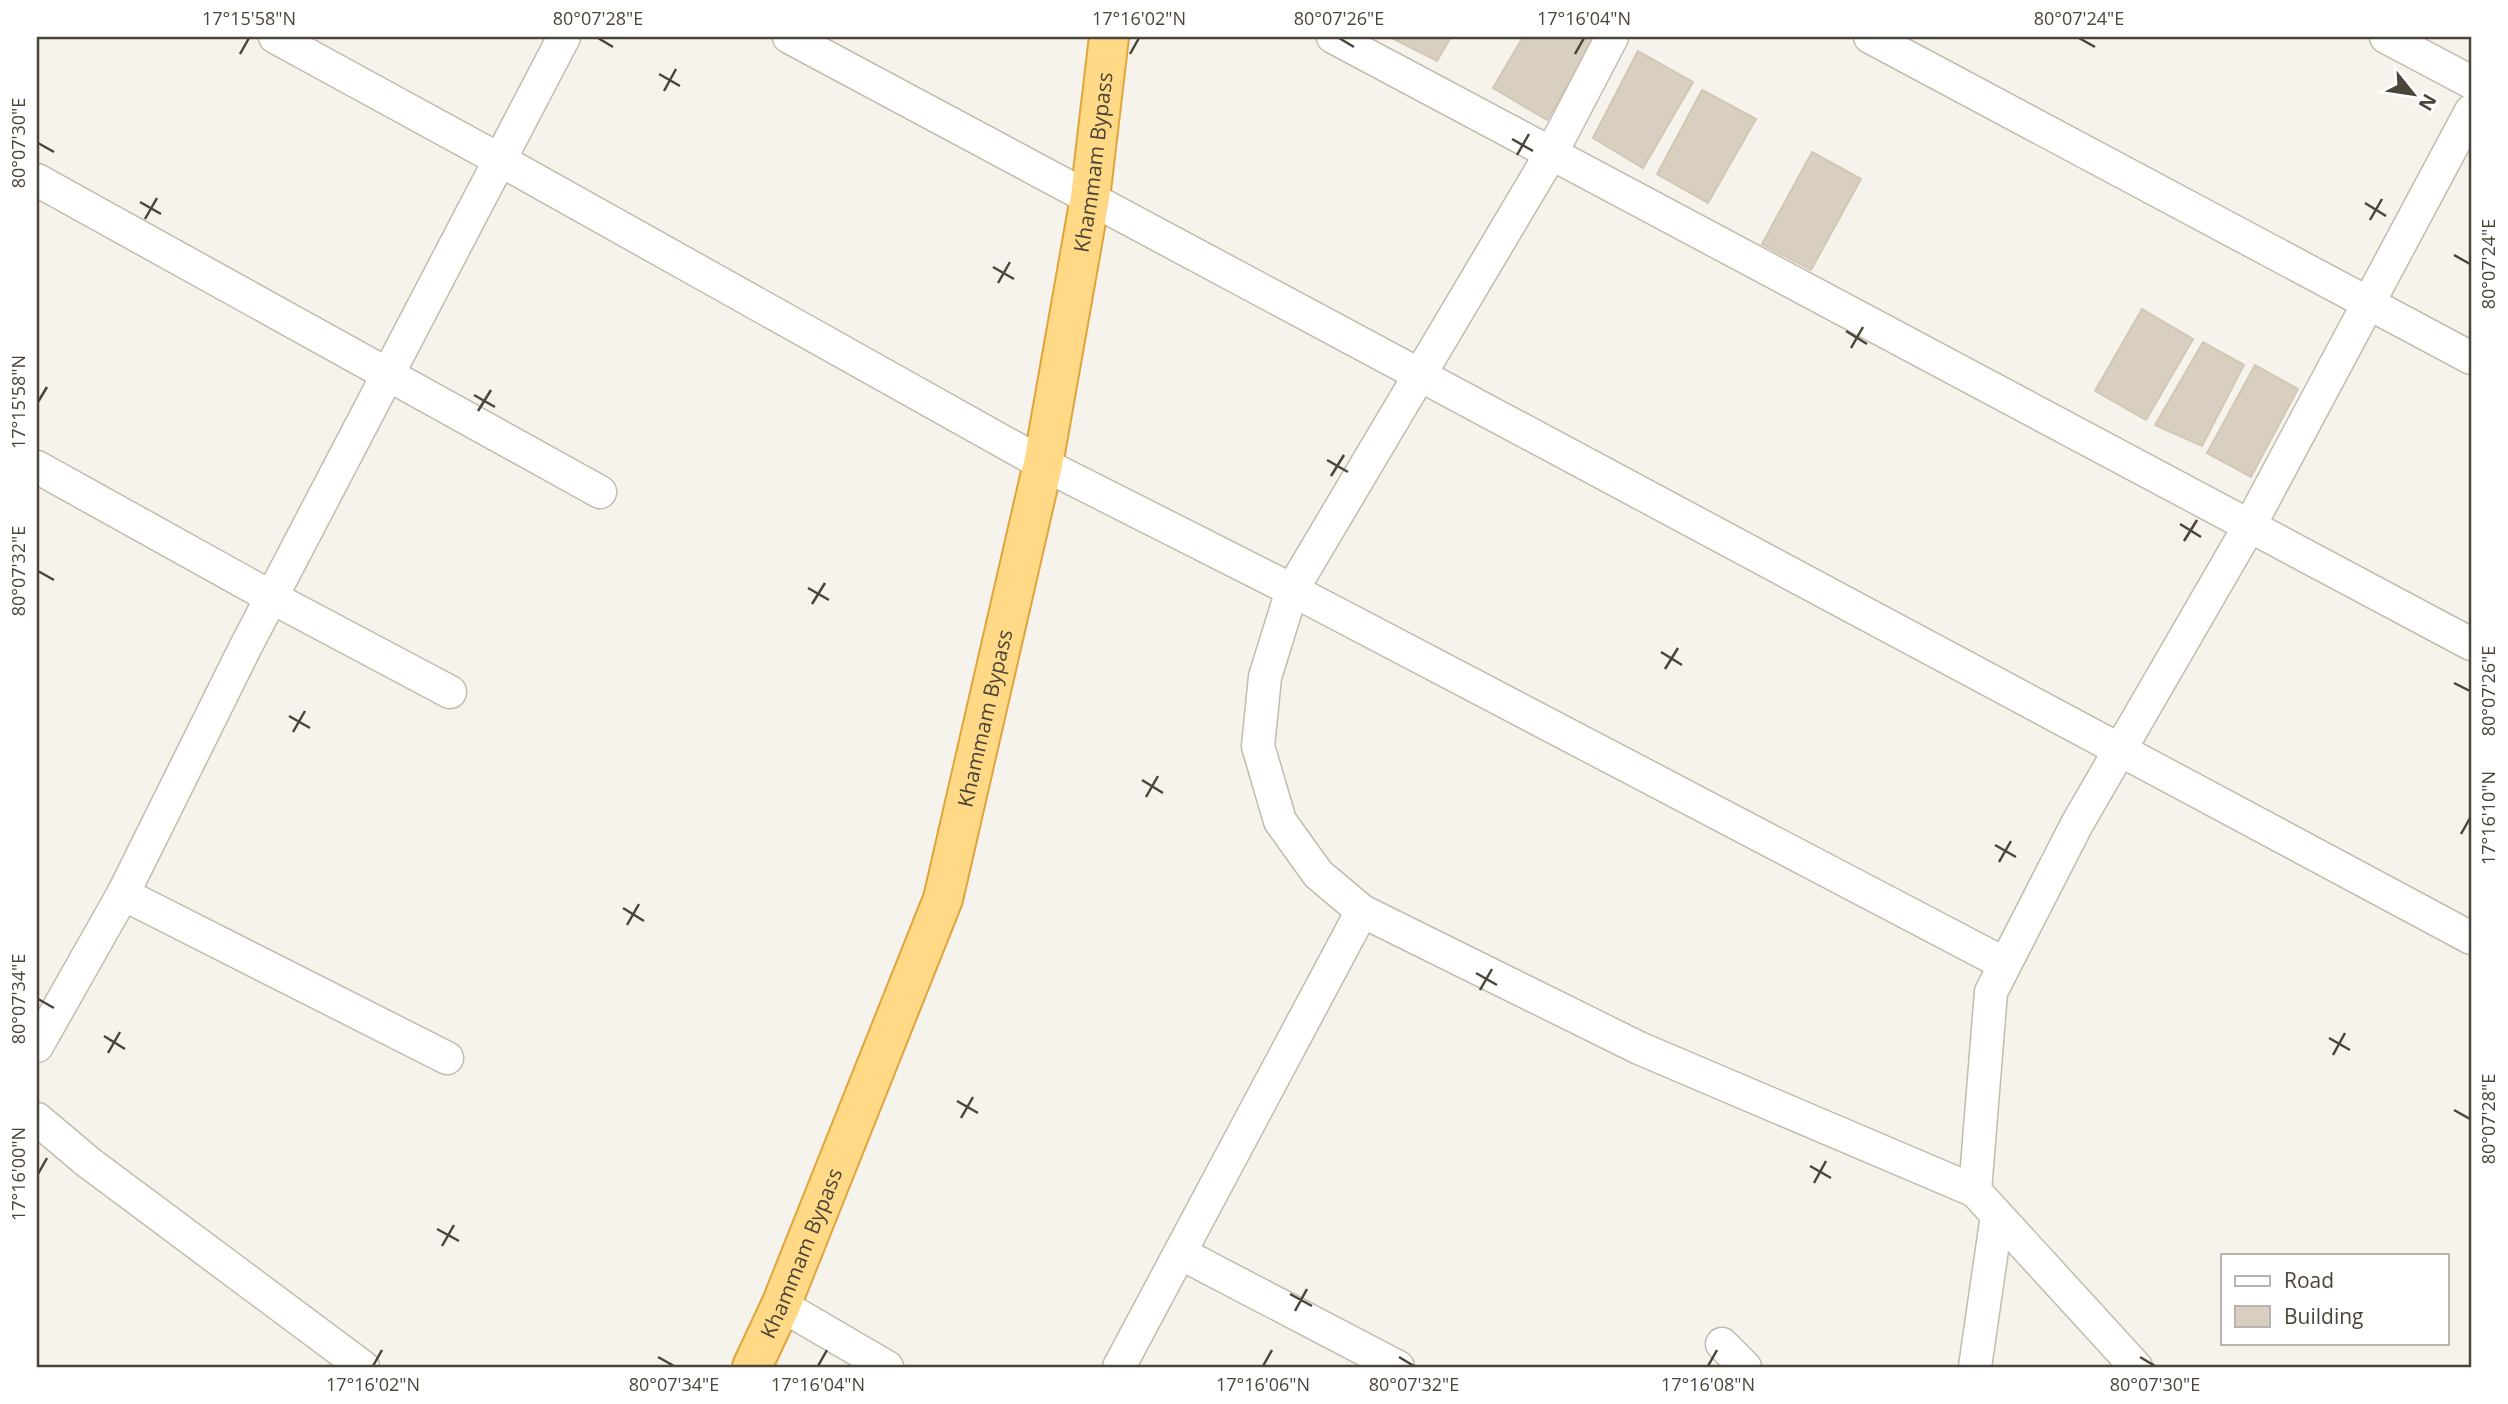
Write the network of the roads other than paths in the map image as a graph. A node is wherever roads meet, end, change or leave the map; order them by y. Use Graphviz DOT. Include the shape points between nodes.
graph roads {
  1 [pos="275,37"];
  2 [pos="564,37"];
  3 [pos="789,37"];
  4 [pos="1109,37"];
  5 [pos="1333,37"];
  6 [pos="1612,37"];
  7 [pos="1870,37"];
  8 [pos="2386,37"];
  9 [pos="2471,82"];
  10 [pos="2471,111"];
  11 [pos="1552,152"];
  12 [pos="500,160"];
  13 [pos="37,180"];
  14 [pos="1090,198"];
  15 [pos="2368,303"];
  16 [pos="2471,358"];
  17 [pos="388,374"];
  18 [pos="1421,374"];
  19 [pos="1043,464"];
  20 [pos="37,467"];
  21 [pos="600,492"];
  22 [pos="2250,525"];
  23 [pos="1292,590"];
  24 [pos="271,597"];
  25 [pos="2471,644"];
  26 [pos="450,692"];
  27 [pos="2121,748"];
  28 [pos="123,894"];
  29 [pos="1362,911"];
  30 [pos="2471,937"];
  31 [pos="2005,964"];
  32 [pos="37,1046"];
  33 [pos="447,1059"];
  34 [pos="37,1119"];
  35 [pos="1975,1191"];
  36 [pos="1997,1215"];
  37 [pos="1180,1253"];
  38 [pos="781,1305"];
  39 [pos="1722,1344"];
  40 [pos="363,1367"];
  41 [pos="752,1367"];
  42 [pos="887,1367"];
  43 [pos="1119,1367"];
  44 [pos="1398,1367"];
  45 [pos="1745,1367"];
  46 [pos="1975,1367"];
  47 [pos="2136,1367"];
  1 -- 12 [label="street"];
  2 -- 12 [label="street"];
  3 -- 14 [label="street"];
  4 -- 14 [label="highway, Khammam Bypass"];
  5 -- 11 [label="street"];
  6 -- 11 [label="street"];
  7 -- 15 [label="street"];
  8 -- 9 [label="street"];
  10 -- 15 [label="street"];
  11 -- 18 [label="street"];
  11 -- 22 [label="street"];
  12 -- 17 [label="street"];
  12 -- 19 [label="street"];
  13 -- 17 [label="street"];
  14 -- 18 [label="street"];
  14 -- 19 [label="highway, Khammam Bypass"];
  15 -- 16 [label="street"];
  15 -- 22 [label="street"];
  17 -- 21 [label="street"];
  17 -- 24 [label="street"];
  18 -- 23 [label="street"];
  18 -- 27 [label="street"];
  19 -- 23 [label="street"];
  19 -- 38 [label="highway, Khammam Bypass" via="943,899"];
  20 -- 24 [label="street"];
  22 -- 25 [label="street"];
  22 -- 27 [label="street"];
  23 -- 29 [label="street" via="1265,677 1258,746 1280,821 1318,874"];
  23 -- 31 [label="street"];
  24 -- 26 [label="street"];
  24 -- 28 [label="street"];
  27 -- 30 [label="street"];
  27 -- 31 [label="street"];
  28 -- 32 [label="street"];
  28 -- 33 [label="street"];
  29 -- 35 [label="street" via="1639,1048"];
  29 -- 37 [label="street"];
  31 -- 35 [label="street" via="1991,992"];
  34 -- 40 [label="street"];
  35 -- 36 [label="street"];
  36 -- 46 [label="street"];
  36 -- 47 [label="street"];
  37 -- 43 [label="street"];
  37 -- 44 [label="street"];
  38 -- 41 [label="highway, Khammam Bypass"];
  38 -- 42 [label="street"];
  39 -- 45 [label="street"];
}
